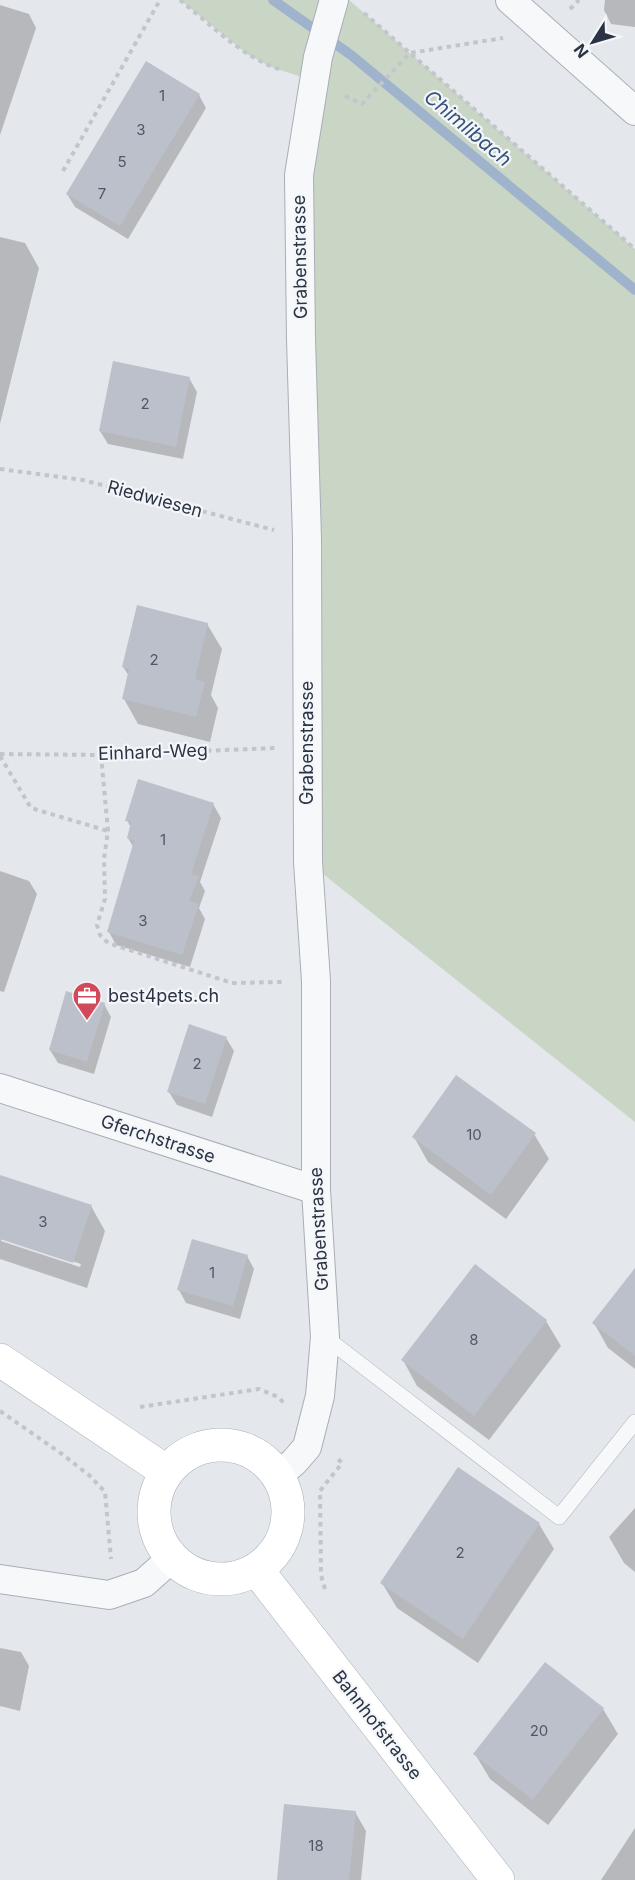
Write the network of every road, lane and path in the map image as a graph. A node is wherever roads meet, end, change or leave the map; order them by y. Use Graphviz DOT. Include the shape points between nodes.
graph roads {
  1 [pos="160,0"];
  2 [pos="180,0"];
  3 [pos="510,0"];
  4 [pos="346,4"];
  5 [pos="545,32"];
  6 [pos="410,53"];
  7 [pos="316,69"];
  8 [pos="362,104"];
  9 [pos="635,111"];
  10 [pos="63,171"];
  11 [pos="635,249"];
  12 [pos="0,470"];
  13 [pos="307,538"];
  14 [pos="306,747"];
  15 [pos="0,755"];
  16 [pos="101,755"];
  17 [pos="108,831"];
  18 [pos="316,981"];
  19 [pos="0,1088"];
  20 [pos="316,1190"];
  21 [pos="325,1337"];
  22 [pos="0,1360"];
  23 [pos="0,1411"];
  24 [pos="635,1422"];
  25 [pos="167,1472"];
  26 [pos="278,1476"];
  27 [pos="172,1558"];
  28 [pos="257,1570"];
  29 [pos="0,1579"];
  30 [pos="109,1595"];
  31 [pos="498,1880"];
  1 -- 10 [label="path"];
  2 -- 7 [label="path" via="247,54 271,67"];
  3 -- 5 [label="street"];
  4 -- 6 [label="path"];
  4 -- 7 [label="street, Grabenstrasse"];
  5 -- 6 [label="path"];
  5 -- 9 [label="street"];
  6 -- 8 [label="path"];
  6 -- 11 [label="path"];
  7 -- 13 [label="street, Grabenstrasse" via="299,175"];
  12 -- 13 [label="path, Riedwiesen" via="83,480"];
  13 -- 14 [label="street, Grabenstrasse"];
  14 -- 16 [label="path, Einhard-Weg"];
  14 -- 18 [label="street, Grabenstrasse"];
  15 -- 16 [label="path, Einhard-Weg"];
  15 -- 17 [label="path" via="31,808"];
  16 -- 17 [label="path"];
  17 -- 18 [label="path" via="105,899 97,925 108,943 232,982"];
  18 -- 20 [label="street, Grabenstrasse"];
  19 -- 20 [label="street, Gferchstrasse"];
  20 -- 21 [label="street, Grabenstrasse"];
  21 -- 24 [label="lane" via="558,1517"];
  21 -- 26 [label="street, Grabenstrasse" via="320,1396 307,1446"];
  22 -- 25 [label="main road"];
  23 -- 30 [label="path" via="62,1454 105,1492 111,1556"];
  25 -- 26 [label="main road" via="196,1449 233,1445 267,1462"];
  25 -- 27 [label="main road" via="158,1488 155,1525"];
  26 -- 28 [label="main road" via="287,1496 289,1517 273,1556"];
  27 -- 28 [label="main road" via="204,1577 240,1577"];
  27 -- 30 [label="street" via="144,1583"];
  28 -- 31 [label="main road, Bahnhofstrasse"];
  29 -- 30 [label="street"];
}
